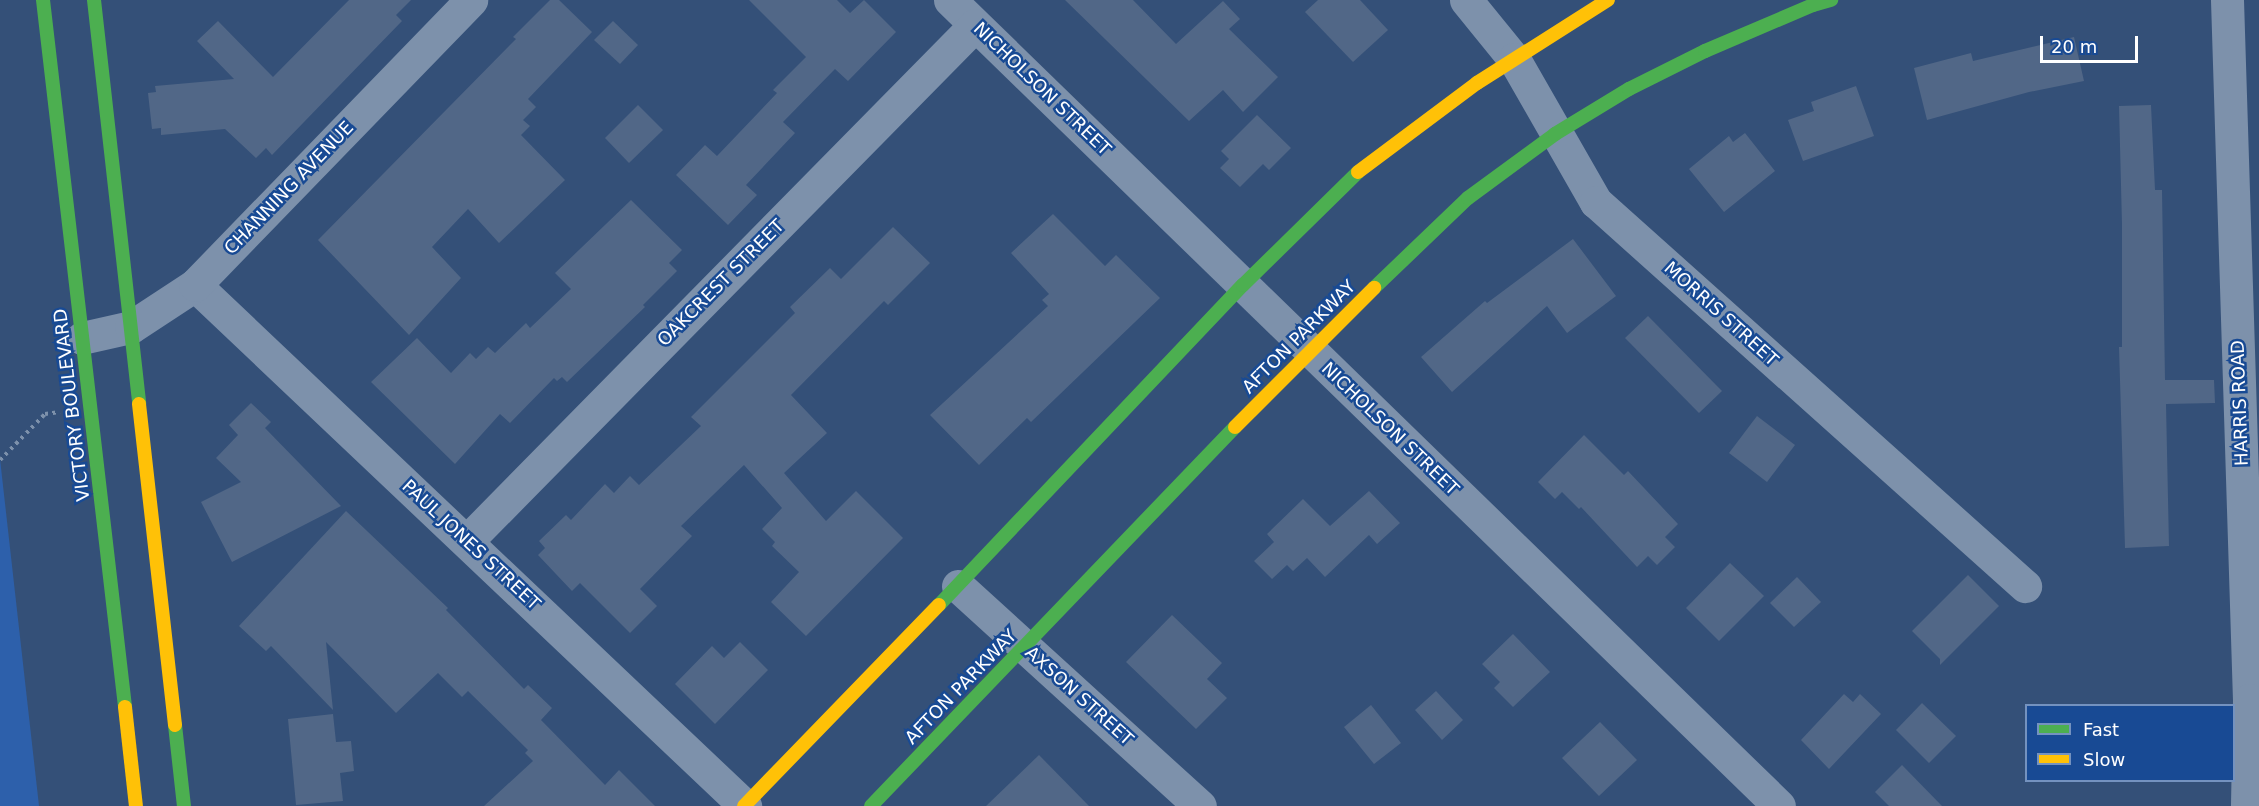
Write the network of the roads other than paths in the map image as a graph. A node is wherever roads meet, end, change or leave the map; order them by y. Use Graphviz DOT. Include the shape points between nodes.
graph roads {
  1 [pos="43,0"];
  2 [pos="94,0"];
  3 [pos="471,0"];
  4 [pos="950,0"];
  5 [pos="1466,0"];
  6 [pos="1608,0"];
  7 [pos="1832,0"];
  8 [pos="2227,0"];
  9 [pos="975,25"];
  10 [pos="1514,59"];
  11 [pos="1555,134"];
  12 [pos="195,285"];
  13 [pos="1243,285"];
  14 [pos="131,327"];
  15 [pos="82,338"];
  16 [pos="1309,350"];
  17 [pos="467,541"];
  18 [pos="958,586"];
  19 [pos="2025,586"];
  20 [pos="1025,646"];
  21 [pos="2254,700"];
  22 [pos="136,806"];
  23 [pos="184,806"];
  24 [pos="744,806"];
  25 [pos="871,806"];
  26 [pos="1200,806"];
  27 [pos="1779,806"];
  28 [pos="2247,806"];
  1 -- 15 [label="street, VICTORY BOULEVARD"];
  2 -- 14 [label="street"];
  3 -- 12 [label="street, CHANNING AVENUE"];
  4 -- 9 [label="street, NICHOLSON STREET"];
  5 -- 10 [label="street, MORRIS STREET"];
  6 -- 10 [label="street"];
  7 -- 11 [label="street, AFTON PARKWAY" via="1705,51 1629,89"];
  8 -- 21 [label="street, HARRIS ROAD"];
  9 -- 13 [label="street, NICHOLSON STREET"];
  9 -- 17 [label="street, OAKCREST STREET"];
  10 -- 11 [label="street, MORRIS STREET"];
  10 -- 13 [label="street" via="1351,177"];
  11 -- 16 [label="street, AFTON PARKWAY" via="1468,198"];
  11 -- 19 [label="street, MORRIS STREET" via="1596,202"];
  12 -- 14 [label="street, CHANNING AVENUE"];
  12 -- 17 [label="street, PAUL JONES STREET"];
  13 -- 16 [label="street, NICHOLSON STREET"];
  13 -- 18 [label="street"];
  14 -- 15 [label="street, CHANNING AVENUE"];
  14 -- 23 [label="street"];
  15 -- 22 [label="street, VICTORY BOULEVARD"];
  16 -- 20 [label="street, AFTON PARKWAY"];
  16 -- 27 [label="street, NICHOLSON STREET"];
  17 -- 24 [label="street, PAUL JONES STREET"];
  18 -- 20 [label="street, AXSON STREET"];
  18 -- 24 [label="street"];
  20 -- 25 [label="street, AFTON PARKWAY"];
  20 -- 26 [label="street, AXSON STREET"];
  21 -- 28 [label="street, HARRIS ROAD"];
}
